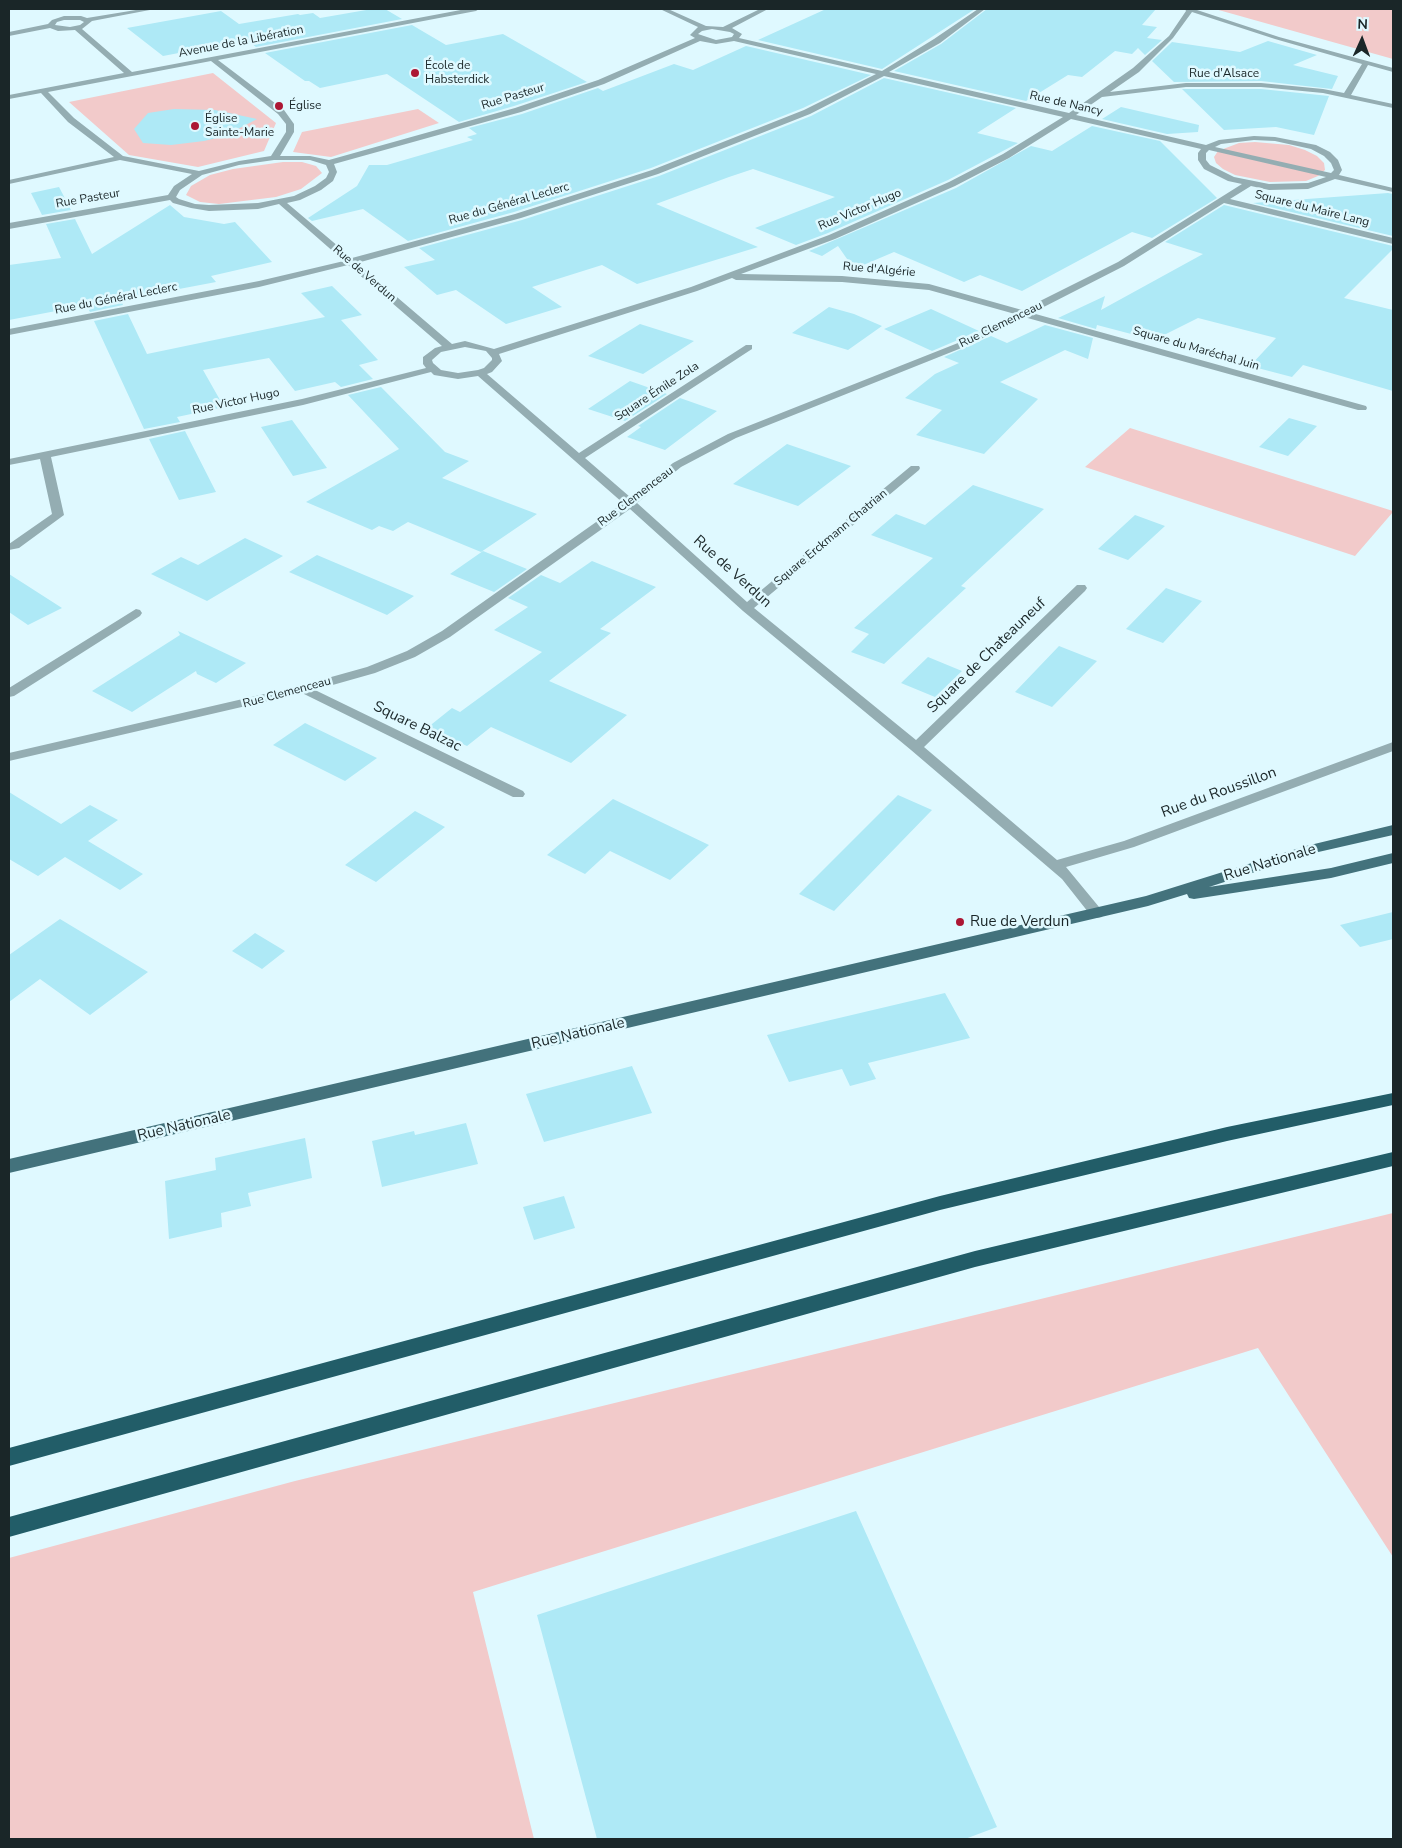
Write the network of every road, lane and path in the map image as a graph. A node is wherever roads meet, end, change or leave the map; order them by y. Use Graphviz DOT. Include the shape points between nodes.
graph roads {
  1 [pos="152,9"];
  2 [pos="476,9"];
  3 [pos="663,9"];
  4 [pos="765,9"];
  5 [pos="982,9"];
  6 [pos="1189,9"];
  7 [pos="88,20"];
  8 [pos="51,26"];
  9 [pos="77,28"];
  10 [pos="705,28"];
  11 [pos="726,28"];
  12 [pos="9,34"];
  13 [pos="699,39"];
  14 [pos="734,39"];
  15 [pos="213,59"];
  16 [pos="1366,63"];
  17 [pos="1393,70"];
  18 [pos="883,73"];
  19 [pos="130,74"];
  20 [pos="43,91"];
  21 [pos="1347,95"];
  22 [pos="1101,96"];
  23 [pos="9,97"];
  24 [pos="1393,106"];
  25 [pos="1070,116"];
  26 [pos="1207,147"];
  27 [pos="120,158"];
  28 [pos="274,158"];
  29 [pos="329,163"];
  30 [pos="199,173"];
  31 [pos="1333,177"];
  32 [pos="9,182"];
  33 [pos="1248,184"];
  34 [pos="1393,190"];
  35 [pos="172,197"];
  36 [pos="1224,200"];
  37 [pos="281,202"];
  38 [pos="9,226"];
  39 [pos="1393,241"];
  40 [pos="350,262"];
  41 [pos="727,277"];
  42 [pos="1024,314"];
  43 [pos="9,332"];
  44 [pos="448,346"];
  45 [pos="749,347"];
  46 [pos="494,352"];
  47 [pos="432,369"];
  48 [pos="480,373"];
  49 [pos="1362,408"];
  50 [pos="45,455"];
  51 [pos="578,458"];
  52 [pos="9,462"];
  53 [pos="915,468"];
  54 [pos="630,503"];
  55 [pos="9,548"];
  56 [pos="1081,588"];
  57 [pos="747,608"];
  58 [pos="136,613"];
  59 [pos="303,689"];
  60 [pos="9,693"];
  61 [pos="1393,746"];
  62 [pos="916,747"];
  63 [pos="9,757"];
  64 [pos="518,794"];
  65 [pos="1393,830"];
  66 [pos="1393,858"];
  67 [pos="1054,866"];
  68 [pos="1148,901"];
  69 [pos="1097,913"];
  70 [pos="1393,1099"];
  71 [pos="1393,1158"];
  72 [pos="9,1166"];
  73 [pos="9,1457"];
  74 [pos="9,1527"];
  1 -- 7 [label="street"];
  2 -- 15 [label="street, Avenue de la Libération"];
  3 -- 10 [label="street"];
  4 -- 11 [label="street"];
  5 -- 18 [label="street, Rue du Général Leclerc"];
  6 -- 16 [label="street"];
  6 -- 22 [label="street, Rue Victor Hugo" via="1156,53"];
  7 -- 8 [label="street" via="61,15"];
  7 -- 9 [label="street" via="89,23"];
  8 -- 9 [label="street"];
  8 -- 12 [label="street"];
  9 -- 19 [label="street"];
  10 -- 11 [label="street"];
  10 -- 13 [label="street" via="694,33"];
  11 -- 14 [label="street" via="736,32"];
  13 -- 14 [label="street, Rue de Nancy" via="716,42"];
  13 -- 29 [label="street, Rue Pasteur" via="591,85 463,126"];
  14 -- 18 [label="street, Rue de Nancy"];
  15 -- 19 [label="street, Avenue de la Libération"];
  15 -- 28 [label="street" via="281,112 290,124 290,132"];
  16 -- 17 [label="street"];
  16 -- 21 [label="street"];
  18 -- 25 [label="street, Rue de Nancy"];
  18 -- 40 [label="street, Rue du Général Leclerc" via="807,112 655,172 518,216"];
  19 -- 20 [label="street, Avenue de la Libération"];
  20 -- 23 [label="street, Avenue de la Libération"];
  20 -- 27 [label="street" via="71,120"];
  21 -- 22 [label="street, Rue d'Alsace" via="1261,84 1204,84"];
  21 -- 24 [label="street, Rue d'Alsace"];
  22 -- 25 [label="street, Rue Victor Hugo"];
  25 -- 26 [label="street, Rue de Nancy"];
  25 -- 41 [label="street, Rue Victor Hugo" via="1006,156 952,184 832,237"];
  26 -- 31 [label="street, Rue de Nancy"];
  26 -- 31 [label="street" via="1219,142 1254,138 1295,142 1327,154 1338,170"];
  26 -- 33 [label="street" via="1202,153 1207,167"];
  27 -- 30 [label="street"];
  27 -- 32 [label="street"];
  28 -- 29 [label="street, Rue Pasteur" via="310,158"];
  28 -- 30 [label="street, Rue Pasteur" via="239,162"];
  29 -- 37 [label="street" via="333,172 330,179 297,198"];
  30 -- 35 [label="street, Rue Pasteur" via="177,188"];
  31 -- 33 [label="street" via="1298,187"];
  31 -- 34 [label="street, Rue de Nancy"];
  33 -- 36 [label="street, Rue Clemenceau"];
  35 -- 37 [label="street" via="176,201 209,208 244,208"];
  35 -- 38 [label="street, Rue Pasteur"];
  36 -- 39 [label="street, Square du Maire Lang"];
  36 -- 42 [label="street, Rue Clemenceau" via="1121,264"];
  37 -- 40 [label="street, Rue de Verdun"];
  40 -- 43 [label="street, Rue du Général Leclerc" via="223,291"];
  40 -- 44 [label="street, Rue de Verdun"];
  41 -- 42 [label="street, Rue d'Algérie" via="902,284 966,296"];
  41 -- 46 [label="street, Rue Victor Hugo"];
  42 -- 49 [label="street, Square du Maréchal Juin"];
  42 -- 54 [label="street, Rue Clemenceau" via="966,343 732,436 677,465"];
  44 -- 46 [label="street" via="474,345"];
  44 -- 47 [label="street" via="427,359"];
  45 -- 51 [label="street, Square Émile Zola"];
  46 -- 48 [label="street" via="496,361"];
  47 -- 48 [label="street" via="458,376"];
  47 -- 50 [label="street, Rue Victor Hugo" via="294,404"];
  48 -- 51 [label="street, Rue de Verdun"];
  50 -- 52 [label="street, Rue Victor Hugo"];
  50 -- 55 [label="street" via="58,515"];
  51 -- 54 [label="street, Rue de Verdun"];
  53 -- 57 [label="street, Square Erckmann Chatrian"];
  54 -- 57 [label="street, Rue de Verdun"];
  54 -- 59 [label="street, Rue Clemenceau" via="446,634 411,654 371,670"];
  56 -- 62 [label="street, Square de Chateauneuf"];
  57 -- 62 [label="street, Rue de Verdun"];
  58 -- 60 [label="street"];
  59 -- 63 [label="street, Rue Clemenceau"];
  59 -- 64 [label="street, Square Balzac"];
  61 -- 67 [label="street, Rue du Roussillon" via="1129,844"];
  62 -- 67 [label="street, Rue de Verdun"];
  65 -- 68 [label="main road, Rue Nationale" via="1311,849"];
  66 -- 68 [label="main road, Rue Nationale" via="1332,873"];
  67 -- 69 [label="street, Rue de Verdun" via="1067,876"];
  68 -- 69 [label="main road, Rue Nationale"];
  69 -- 72 [label="main road, Rue Nationale"];
  70 -- 73 [label="highway" via="1227,1134 940,1203"];
  71 -- 74 [label="highway" via="975,1259"];
}
